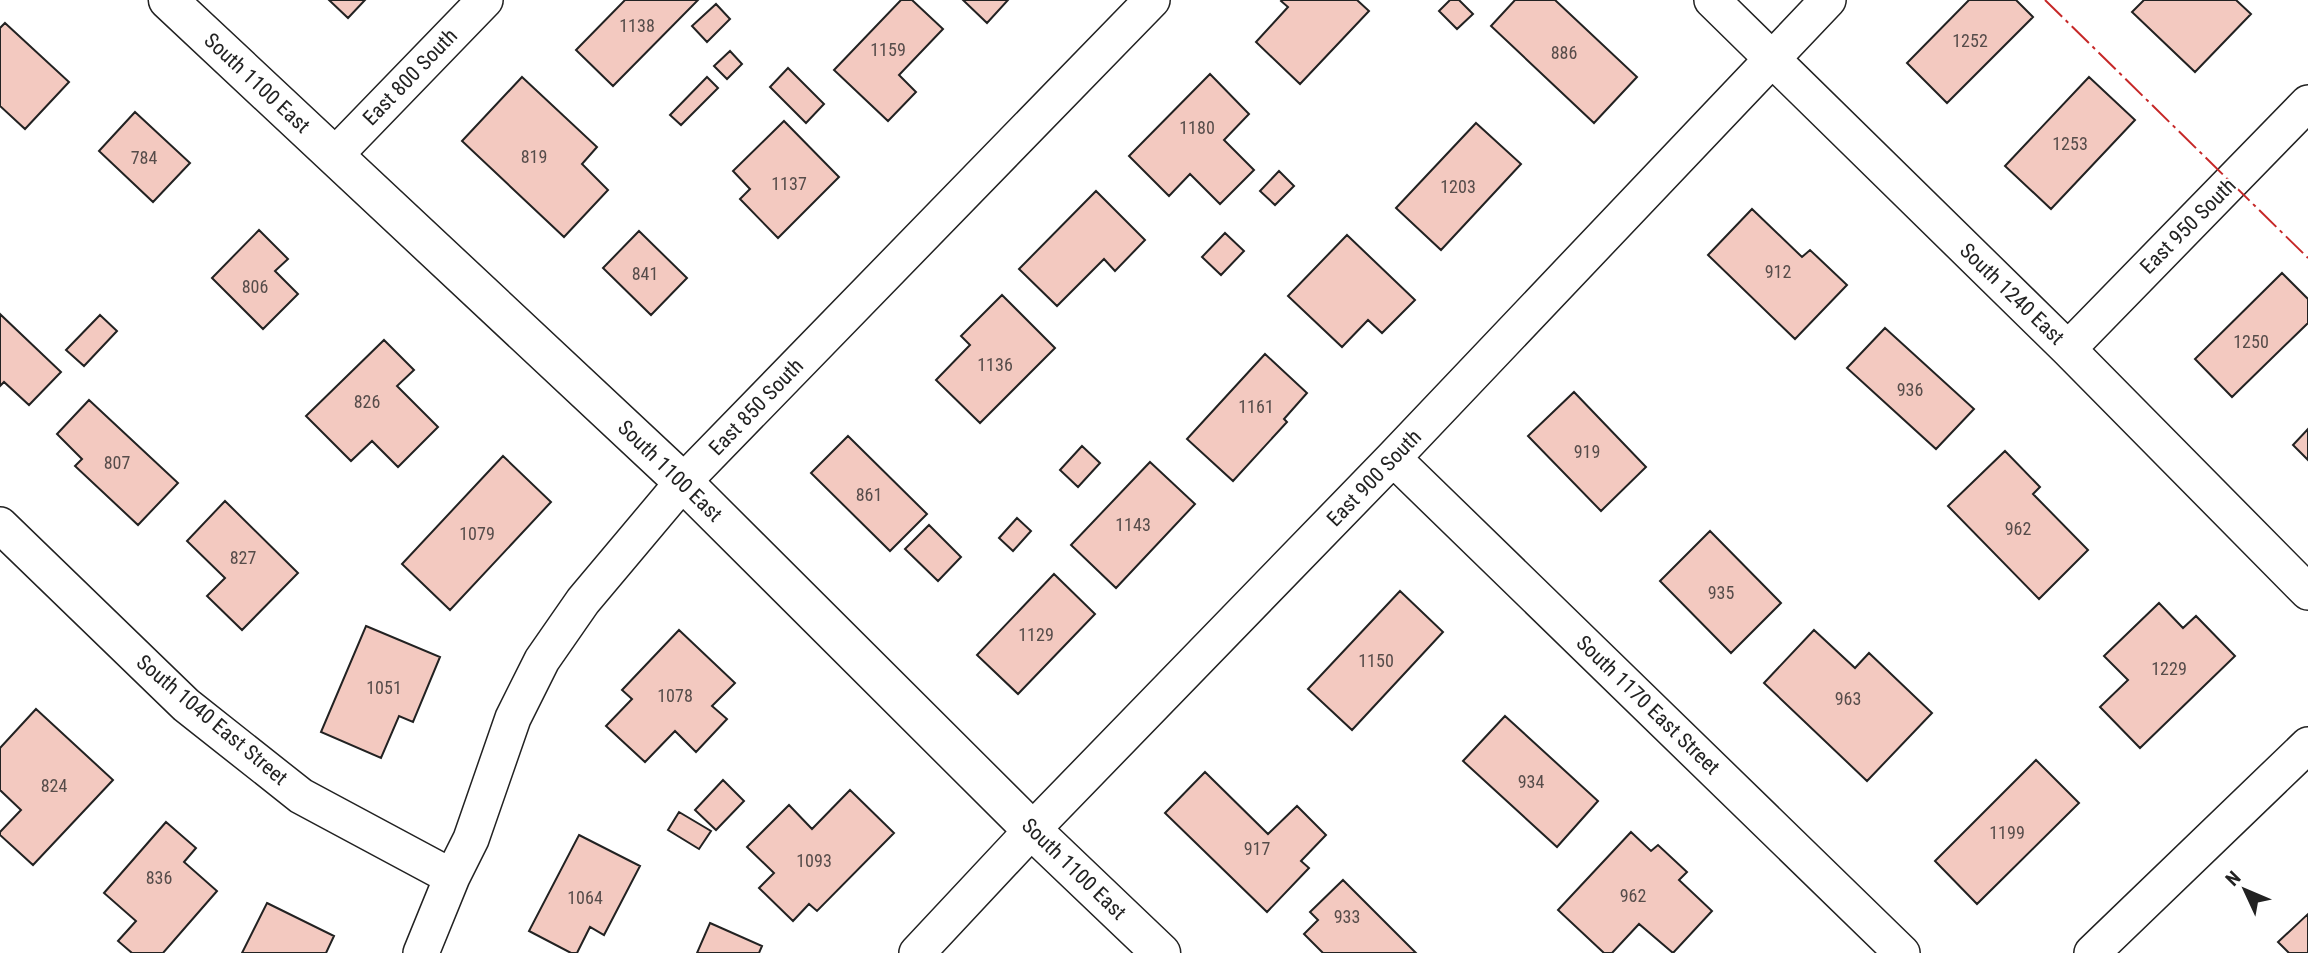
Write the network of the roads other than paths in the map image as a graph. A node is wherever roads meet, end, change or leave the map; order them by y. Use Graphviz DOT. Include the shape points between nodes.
graph roads {
  1 [pos="168,0"];
  2 [pos="485,0"];
  3 [pos="1152,0"];
  4 [pos="1712,0"];
  5 [pos="1828,0"];
  6 [pos="1772,58"];
  7 [pos="2308,103"];
  8 [pos="335,155"];
  9 [pos="2068,348"];
  10 [pos="1394,458"];
  11 [pos="683,482"];
  12 [pos="0,525"];
  13 [pos="2308,592"];
  14 [pos="2308,745"];
  15 [pos="1032,830"];
  16 [pos="452,877"];
  17 [pos="421,953"];
  18 [pos="917,953"];
  19 [pos="1161,953"];
  20 [pos="1902,953"];
  21 [pos="2092,953"];
  1 -- 8 [label="street, South 1100 East"];
  2 -- 8 [label="street, East 800 South"];
  3 -- 11 [label="street, East 850 South"];
  4 -- 6 [label="street, South 1240 East"];
  5 -- 6 [label="street, East 900 South"];
  6 -- 9 [label="street, South 1240 East"];
  6 -- 10 [label="street, East 900 South"];
  7 -- 9 [label="street, East 950 South"];
  8 -- 11 [label="street, South 1100 East"];
  9 -- 13 [label="street, South 1240 East"];
  10 -- 15 [label="street, East 900 South"];
  10 -- 20 [label="street, South 1170 East Street"];
  11 -- 15 [label="street, South 1100 East"];
  11 -- 16 [label="street, East 850 South" via="583,601 542,660 513,718 471,839"];
  12 -- 16 [label="street, South 1040 East Street" via="186,705 301,796"];
  14 -- 21 [label="street"];
  15 -- 18 [label="street, East 900 South"];
  15 -- 19 [label="street, South 1100 East"];
  16 -- 17 [label="street, East 850 South"];
}
